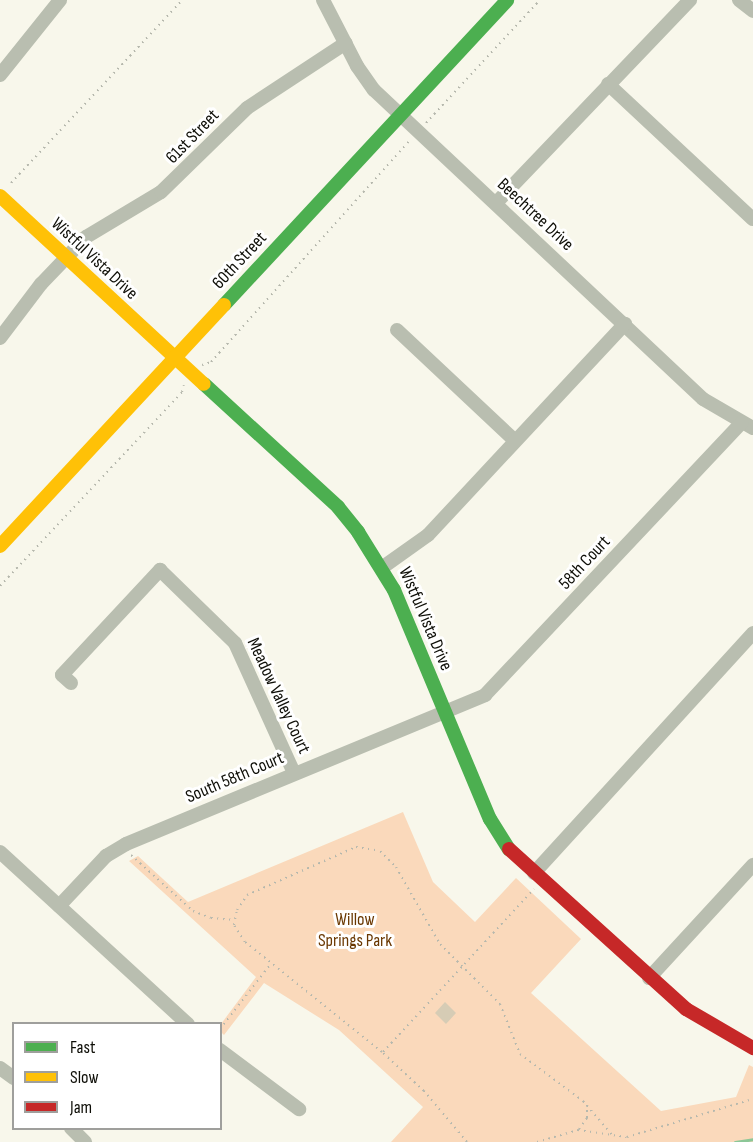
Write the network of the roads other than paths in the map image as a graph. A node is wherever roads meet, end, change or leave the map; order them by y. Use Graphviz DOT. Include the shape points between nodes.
graph roads {
  1 [pos="60,0"];
  2 [pos="323,0"];
  3 [pos="507,0"];
  4 [pos="690,0"];
  5 [pos="346,43"];
  6 [pos="0,75"];
  7 [pos="608,84"];
  8 [pos="400,115"];
  9 [pos="0,196"];
  10 [pos="496,203"];
  11 [pos="753,219"];
  12 [pos="66,257"];
  13 [pos="625,324"];
  14 [pos="397,330"];
  15 [pos="0,338"];
  16 [pos="175,358"];
  17 [pos="747,425"];
  18 [pos="514,440"];
  19 [pos="0,546"];
  20 [pos="383,567"];
  21 [pos="753,633"];
  22 [pos="71,683"];
  23 [pos="445,713"];
  24 [pos="294,773"];
  25 [pos="0,852"];
  26 [pos="753,865"];
  27 [pos="538,877"];
  28 [pos="59,906"];
  29 [pos="649,978"];
  30 [pos="187,1022"];
  31 [pos="753,1048"];
  32 [pos="222,1051"];
  33 [pos="299,1109"];
  34 [pos="73,1130"];
  35 [pos="85,1142"];
  1 -- 6 [label="street"];
  2 -- 5 [label="street, Beechtree Drive"];
  3 -- 8 [label="street, 60th Street"];
  4 -- 7 [label="street"];
  5 -- 8 [label="street, Beechtree Drive" via="374,90"];
  5 -- 12 [label="street, 61st Street" via="269,90 177,180 102,224"];
  7 -- 10 [label="street"];
  7 -- 11 [label="street"];
  8 -- 10 [label="street, Beechtree Drive"];
  8 -- 16 [label="street, 60th Street"];
  9 -- 12 [label="street, Wistful Vista Drive"];
  10 -- 13 [label="street, Beechtree Drive"];
  12 -- 15 [label="street, 61st Street"];
  12 -- 16 [label="street, Wistful Vista Drive"];
  13 -- 17 [label="street, Beechtree Drive" via="703,399"];
  13 -- 18 [label="street"];
  14 -- 18 [label="street"];
  16 -- 19 [label="street, 60th Street"];
  16 -- 20 [label="street, Wistful Vista Drive" via="338,507"];
  17 -- 23 [label="street, 58th Court" via="497,686"];
  18 -- 20 [label="street" via="424,540"];
  20 -- 23 [label="street, Wistful Vista Drive"];
  21 -- 27 [label="street"];
  22 -- 24 [label="street, Meadow Valley Court" via="62,675 160,570 235,643"];
  23 -- 24 [label="street, South 58th Court"];
  23 -- 27 [label="street, Wistful Vista Drive" via="497,834"];
  24 -- 28 [label="street, South 58th Court" via="126,844 106,856"];
  25 -- 28 [label="street"];
  26 -- 29 [label="street"];
  27 -- 29 [label="street, Wistful Vista Drive"];
  28 -- 30 [label="street"];
  29 -- 31 [label="street, Wistful Vista Drive" via="709,1026"];
  32 -- 33 [label="street"];
  34 -- 35 [label="street"];
}
